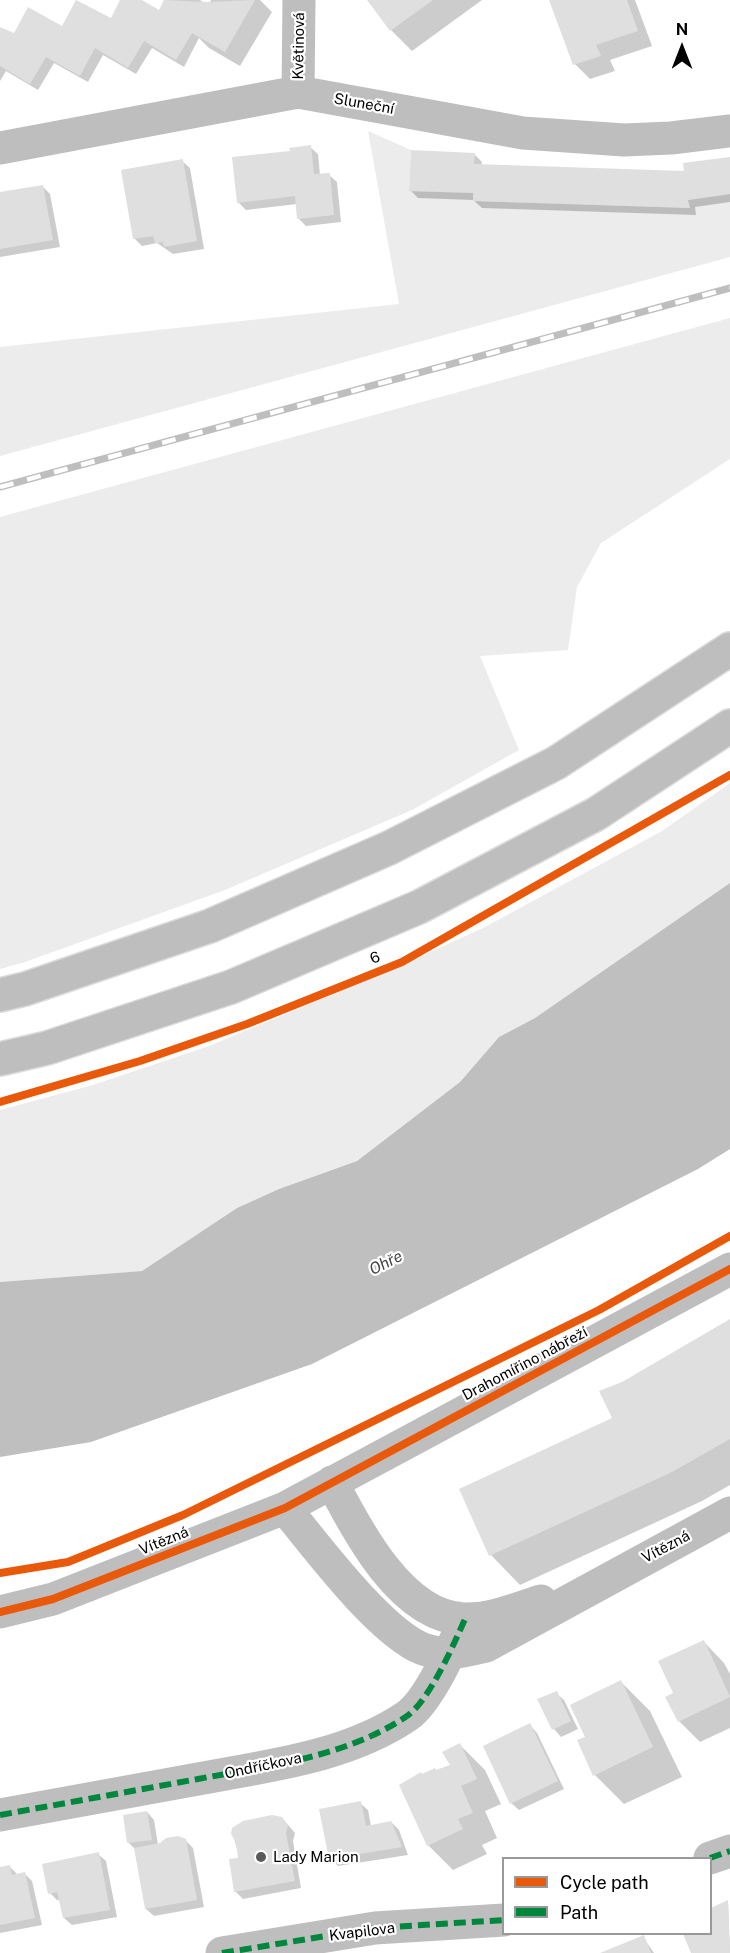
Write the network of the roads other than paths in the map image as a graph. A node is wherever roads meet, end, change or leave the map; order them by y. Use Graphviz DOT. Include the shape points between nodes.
graph roads {
  1 [pos="299,0"];
  2 [pos="298,92"];
  3 [pos="730,131"];
  4 [pos="0,148"];
  5 [pos="730,648"];
  6 [pos="730,726"];
  7 [pos="0,995"];
  8 [pos="0,1059"];
  9 [pos="730,1269"];
  10 [pos="332,1482"];
  11 [pos="285,1508"];
  12 [pos="730,1513"];
  13 [pos="601,1582"];
  14 [pos="0,1612"];
  15 [pos="465,1619"];
  16 [pos="450,1654"];
  17 [pos="0,1815"];
  18 [pos="730,1851"];
  19 [pos="712,1857"];
  20 [pos="502,1920"];
  21 [pos="222,1953"];
  1 -- 2 [label="main road, Květinová"];
  2 -- 3 [label="main road, Sluneční" via="523,133 624,140"];
  2 -- 4 [label="main road, Sluneční"];
  5 -- 7 [label="main road" via="556,763 389,848 210,926"];
  6 -- 8 [label="main road, 6" via="596,814 419,907 231,987 47,1048"];
  9 -- 10 [label="main road, Drahomířino nábřeží"];
  10 -- 11 [label="main road, Vítězná"];
  10 -- 15 [label="main road, Vítězná" via="364,1541 414,1598 439,1615"];
  11 -- 14 [label="main road, Vítězná" via="53,1599"];
  11 -- 16 [label="main road, Vítězná" via="394,1633 424,1649"];
  12 -- 13 [label="main road, Vítězná"];
  13 -- 15 [label="main road, Vítězná" via="507,1612"];
  13 -- 16 [label="main road, Vítězná" via="486,1647"];
  15 -- 16 [label="main road, Ondříčkova"];
  16 -- 17 [label="main road, Ondříčkova" via="409,1716 339,1748 229,1773"];
  18 -- 19 [label="main road"];
  20 -- 21 [label="main road, Kvapilova" via="375,1928"];
}
